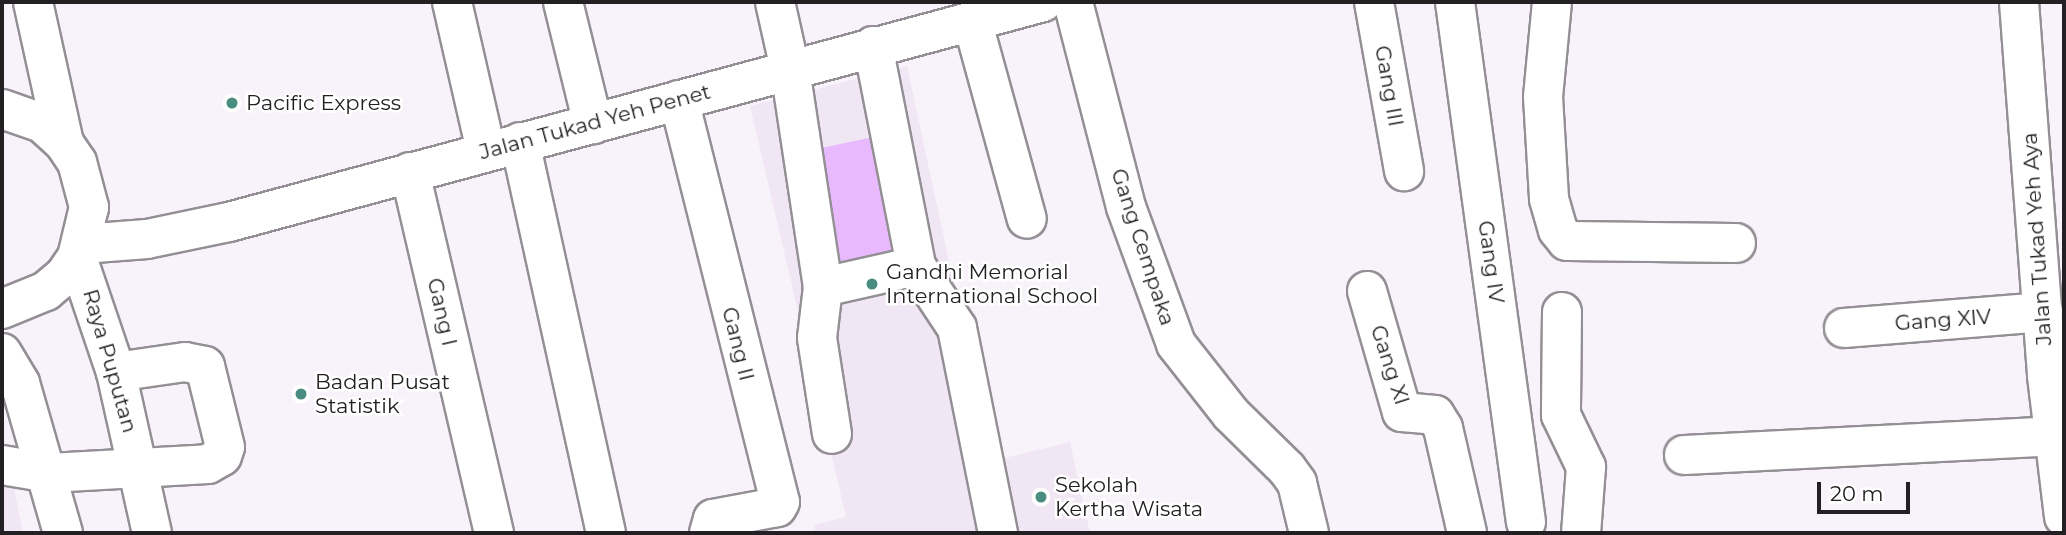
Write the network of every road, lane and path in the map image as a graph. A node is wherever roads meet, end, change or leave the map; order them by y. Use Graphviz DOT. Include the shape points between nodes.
graph roads {
  1 [pos="33,2"];
  2 [pos="452,2"];
  3 [pos="563,2"];
  4 [pos="775,2"];
  5 [pos="1043,2"];
  6 [pos="1073,2"];
  7 [pos="1374,2"];
  8 [pos="1455,2"];
  9 [pos="1552,2"];
  10 [pos="2019,2"];
  11 [pos="972,20"];
  12 [pos="873,46"];
  13 [pos="790,69"];
  14 [pos="680,100"];
  15 [pos="2,109"];
  16 [pos="593,124"];
  17 [pos="64,143"];
  18 [pos="503,147"];
  19 [pos="1404,170"];
  20 [pos="410,172"];
  21 [pos="1027,219"];
  22 [pos="82,240"];
  23 [pos="1736,243"];
  24 [pos="916,266"];
  25 [pos="823,287"];
  26 [pos="1367,291"];
  27 [pos="2,309"];
  28 [pos="1562,312"];
  29 [pos="2043,312"];
  30 [pos="1844,328"];
  31 [pos="2,353"];
  32 [pos="116,372"];
  33 [pos="2056,375"];
  34 [pos="832,434"];
  35 [pos="2054,436"];
  36 [pos="1684,455"];
  37 [pos="2,465"];
  38 [pos="140,467"];
  39 [pos="49,473"];
  40 [pos="2064,517"];
  41 [pos="1526,522"];
  42 [pos="63,533"];
  43 [pos="152,533"];
  44 [pos="494,533"];
  45 [pos="606,533"];
  46 [pos="709,533"];
  47 [pos="998,533"];
  48 [pos="1309,533"];
  49 [pos="1467,533"];
  50 [pos="1581,533"];
  1 -- 17 [label="street"];
  2 -- 18 [label="street"];
  3 -- 16 [label="street"];
  4 -- 13 [label="street"];
  5 -- 11 [label="street, Jalan Tukad Yeh Penet"];
  6 -- 48 [label="street, Gang Cempaka" via="1126,207 1176,344 1231,414 1297,483"];
  7 -- 19 [label="street, Gang III"];
  8 -- 41 [label="street, Gang IV"];
  9 -- 23 [label="street" via="1543,97 1549,199 1558,230 1567,241"];
  10 -- 29 [label="street, Jalan Tukad Yeh Aya"];
  11 -- 12 [label="street, Jalan Tukad Yeh Penet"];
  11 -- 21 [label="street"];
  12 -- 13 [label="street, Jalan Tukad Yeh Penet"];
  12 -- 24 [label="street"];
  13 -- 14 [label="street, Jalan Tukad Yeh Penet"];
  13 -- 25 [label="street"];
  14 -- 16 [label="street, Jalan Tukad Yeh Penet"];
  14 -- 46 [label="street, Gang II" via="780,502 777,507 713,519"];
  15 -- 17 [label="street" via="42,123"];
  16 -- 18 [label="street, Jalan Tukad Yeh Penet"];
  17 -- 22 [label="street, Raya Puputan" via="86,184"];
  18 -- 20 [label="street, Jalan Tukad Yeh Penet"];
  18 -- 45 [label="street"];
  20 -- 22 [label="street, Jalan Tukad Yeh Penet" via="229,222 147,239"];
  20 -- 44 [label="street, Gang I"];
  22 -- 27 [label="street" via="46,291"];
  22 -- 32 [label="street, Raya Puputan"];
  24 -- 25 [label="street"];
  24 -- 47 [label="street" via="957,328"];
  25 -- 34 [label="street" via="817,338"];
  26 -- 49 [label="street, Gang XI" via="1402,412 1435,415 1444,428"];
  28 -- 50 [label="street" via="1561,415 1586,467"];
  29 -- 30 [label="street, Gang XIV"];
  29 -- 33 [label="street, Jalan Tukad Yeh Aya"];
  31 -- 39 [label="street" via="20,383"];
  32 -- 38 [label="street, Raya Puputan"];
  32 -- 38 [label="street" via="197,362 210,374 225,447 222,456 208,464"];
  33 -- 35 [label="street, Jalan Tukad Yeh Aya"];
  35 -- 36 [label="street"];
  35 -- 40 [label="street, Jalan Tukad Yeh Aya"];
  37 -- 39 [label="street"];
  38 -- 39 [label="street"];
  38 -- 43 [label="street, Raya Puputan"];
  39 -- 42 [label="street"];
}
